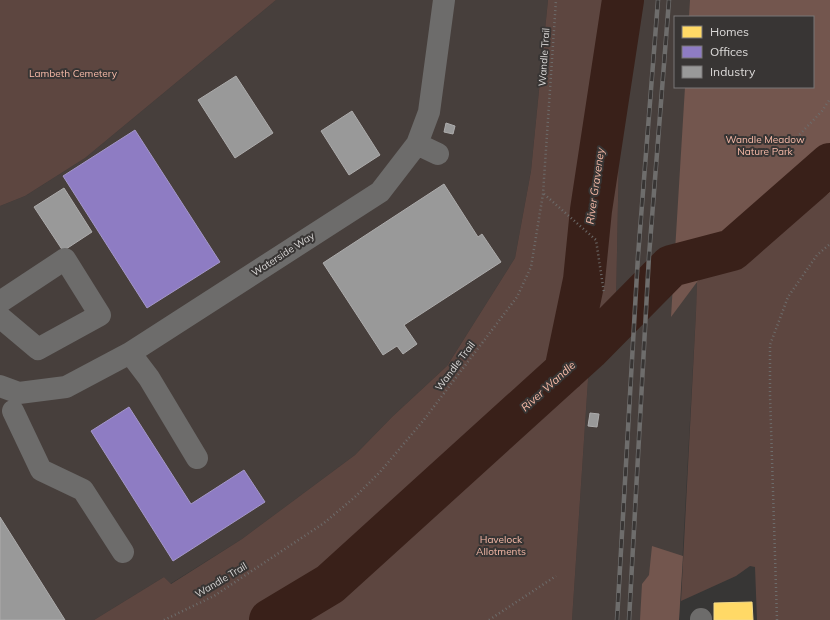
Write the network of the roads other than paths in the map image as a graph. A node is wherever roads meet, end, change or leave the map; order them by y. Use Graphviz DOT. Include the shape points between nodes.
graph roads {
  1 [pos="444,0"];
  2 [pos="417,144"];
  3 [pos="438,154"];
  4 [pos="0,302"];
  5 [pos="0,317"];
  6 [pos="130,353"];
  7 [pos="8,403"];
  8 [pos="197,458"];
  9 [pos="123,552"];
  1 -- 2 [label="street, Waterside Way" via="429,112"];
  2 -- 3 [label="street"];
  2 -- 6 [label="street, Waterside Way" via="380,192"];
  4 -- 5 [label="street" via="65,259 100,315 38,349"];
  6 -- 7 [label="street, Waterside Way" via="66,386"];
  6 -- 8 [label="street" via="149,378"];
  7 -- 9 [label="street" via="41,470 83,490"];
}
